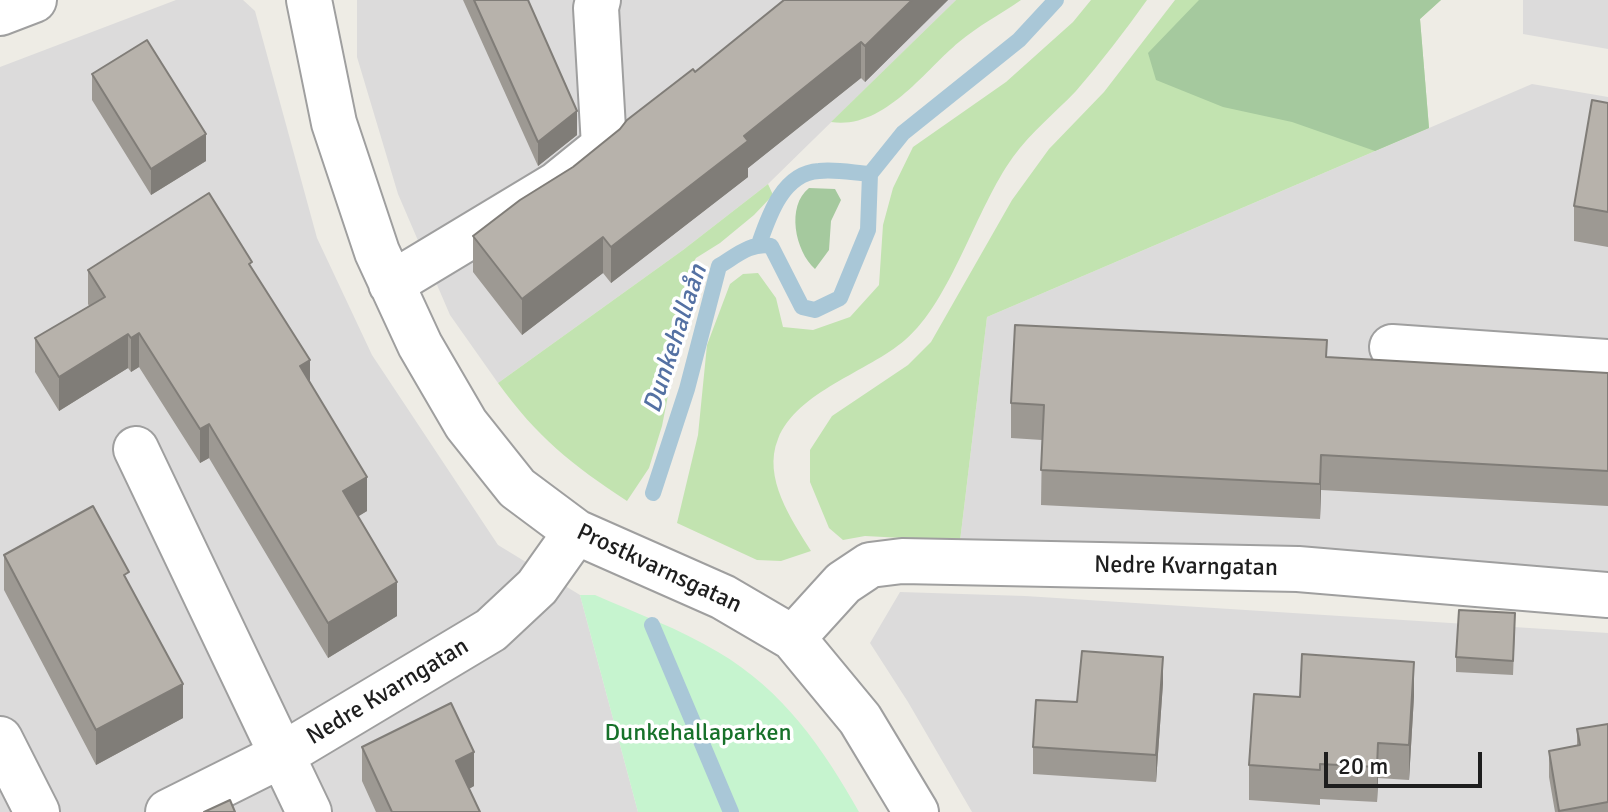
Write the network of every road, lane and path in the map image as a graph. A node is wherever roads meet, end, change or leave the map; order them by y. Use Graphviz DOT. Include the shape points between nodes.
graph roads {
  1 [pos="34,0"];
  2 [pos="309,0"];
  3 [pos="598,0"];
  4 [pos="0,13"];
  5 [pos="391,284"];
  6 [pos="1392,347"];
  7 [pos="1608,362"];
  8 [pos="136,449"];
  9 [pos="576,532"];
  10 [pos="1608,595"];
  11 [pos="793,638"];
  12 [pos="0,739"];
  13 [pos="282,755"];
  14 [pos="37,812"];
  15 [pos="168,812"];
  16 [pos="309,812"];
  17 [pos="916,812"];
  1 -- 4 [label="street"];
  2 -- 5 [label="street, Prostkvarnsgatan" via="334,123"];
  3 -- 5 [label="street" via="604,146 557,184"];
  5 -- 9 [label="street, Prostkvarnsgatan" via="466,424 517,488"];
  6 -- 7 [label="street"];
  8 -- 13 [label="street"];
  9 -- 11 [label="street, Prostkvarnsgatan" via="723,597"];
  9 -- 13 [label="street, Nedre Kvarngatan" via="537,587 491,630"];
  10 -- 11 [label="street, Nedre Kvarngatan" via="1298,569 902,561 870,565 843,583"];
  11 -- 17 [label="street, Prostkvarnsgatan" via="860,719"];
  12 -- 14 [label="street"];
  13 -- 15 [label="street, Nedre Kvarngatan"];
  13 -- 16 [label="street"];
}
